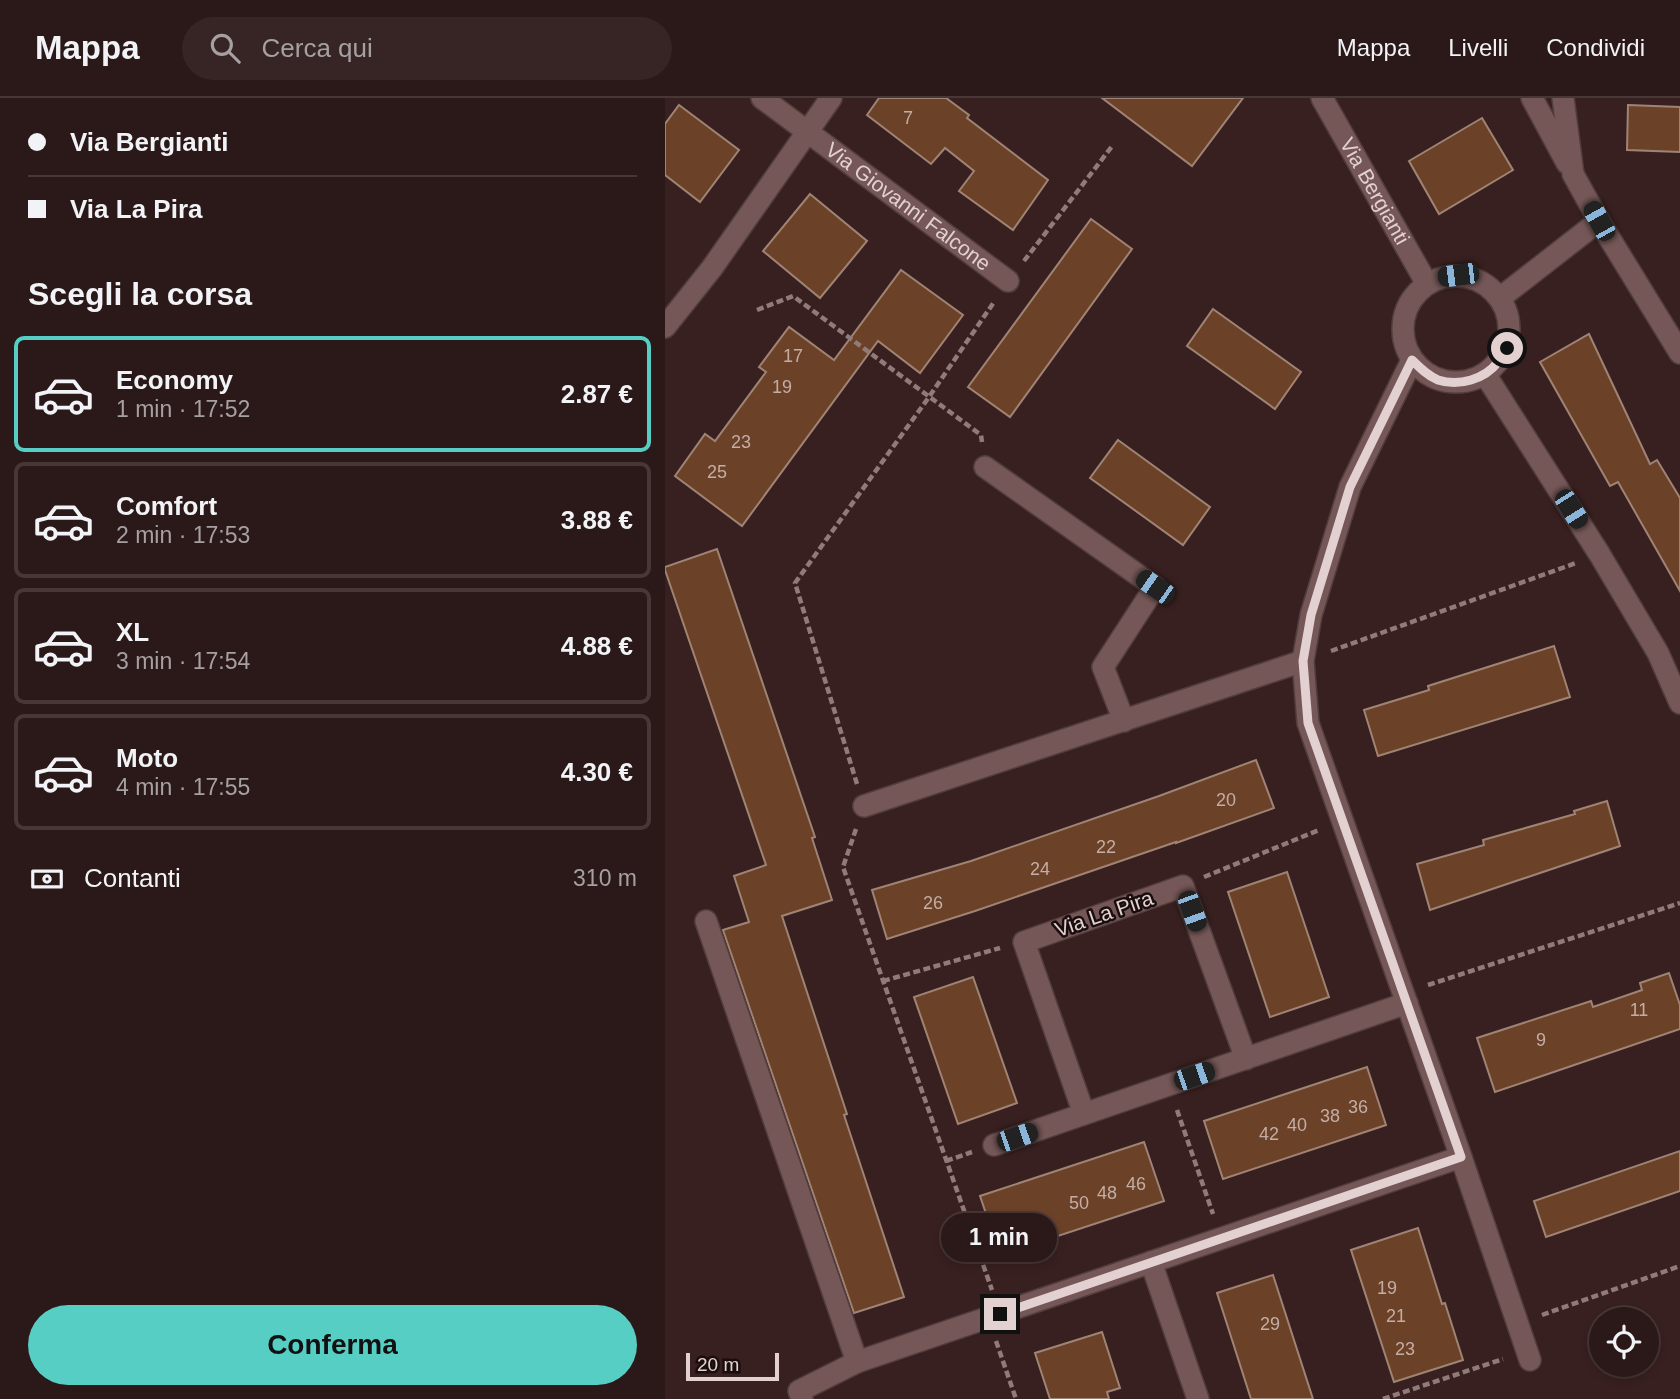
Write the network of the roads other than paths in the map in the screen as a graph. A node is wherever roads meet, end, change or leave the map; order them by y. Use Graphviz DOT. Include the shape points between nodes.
graph roads {
  1 [pos="762,98"];
  2 [pos="831,98"];
  3 [pos="1322,98"];
  4 [pos="1532,98"];
  5 [pos="1563,98"];
  6 [pos="808,132"];
  7 [pos="1573,174"];
  8 [pos="1599,221"];
  9 [pos="1008,281"];
  10 [pos="1427,284"];
  11 [pos="1500,298"];
  12 [pos="665,327"];
  13 [pos="1680,354"];
  14 [pos="1412,360"];
  15 [pos="1485,374"];
  16 [pos="985,467"];
  17 [pos="1303,661"];
  18 [pos="1680,703"];
  19 [pos="1124,721"];
  20 [pos="864,806"];
  21 [pos="706,921"];
  22 [pos="1405,998"];
  23 [pos="1246,1059"];
  24 [pos="1084,1114"];
  25 [pos="994,1145"];
  26 [pos="1461,1157"];
  27 [pos="1151,1262"];
  28 [pos="1529,1355"];
  29 [pos="857,1362"];
  30 [pos="802,1399"];
  31 [pos="1198,1399"];
  1 -- 6 [label="street, Via Giovanni Falcone"];
  2 -- 6 [label="street, Via Giovanni Falcone"];
  3 -- 10 [label="street, Via Bergianti"];
  4 -- 7 [label="street"];
  5 -- 7 [label="street"];
  6 -- 9 [label="street, Via Giovanni Falcone"];
  6 -- 12 [label="street, Via Giovanni Falcone"];
  7 -- 8 [label="street"];
  8 -- 11 [label="street"];
  8 -- 13 [label="street"];
  10 -- 11 [label="street" via="1442,277 1474,278"];
  10 -- 14 [label="street" via="1405,311 1403,336"];
  11 -- 15 [label="street" via="1508,314 1507,348"];
  14 -- 15 [label="street" via="1438,380 1470,381"];
  14 -- 17 [label="street" via="1350,487 1311,615"];
  15 -- 18 [label="street" via="1600,555 1658,653"];
  16 -- 19 [label="street" via="1155,587 1103,667"];
  17 -- 19 [label="street"];
  17 -- 22 [label="street" via="1308,723"];
  19 -- 20 [label="street"];
  21 -- 29 [label="street"];
  22 -- 23 [label="street"];
  22 -- 26 [label="street"];
  23 -- 24 [label="street"];
  23 -- 24 [label="street, Via La Pira" via="1183,886 1024,942"];
  24 -- 25 [label="street"];
  26 -- 27 [label="street"];
  26 -- 28 [label="street"];
  27 -- 29 [label="street"];
  27 -- 31 [label="street"];
  29 -- 30 [label="street" via="799,1391"];
}
